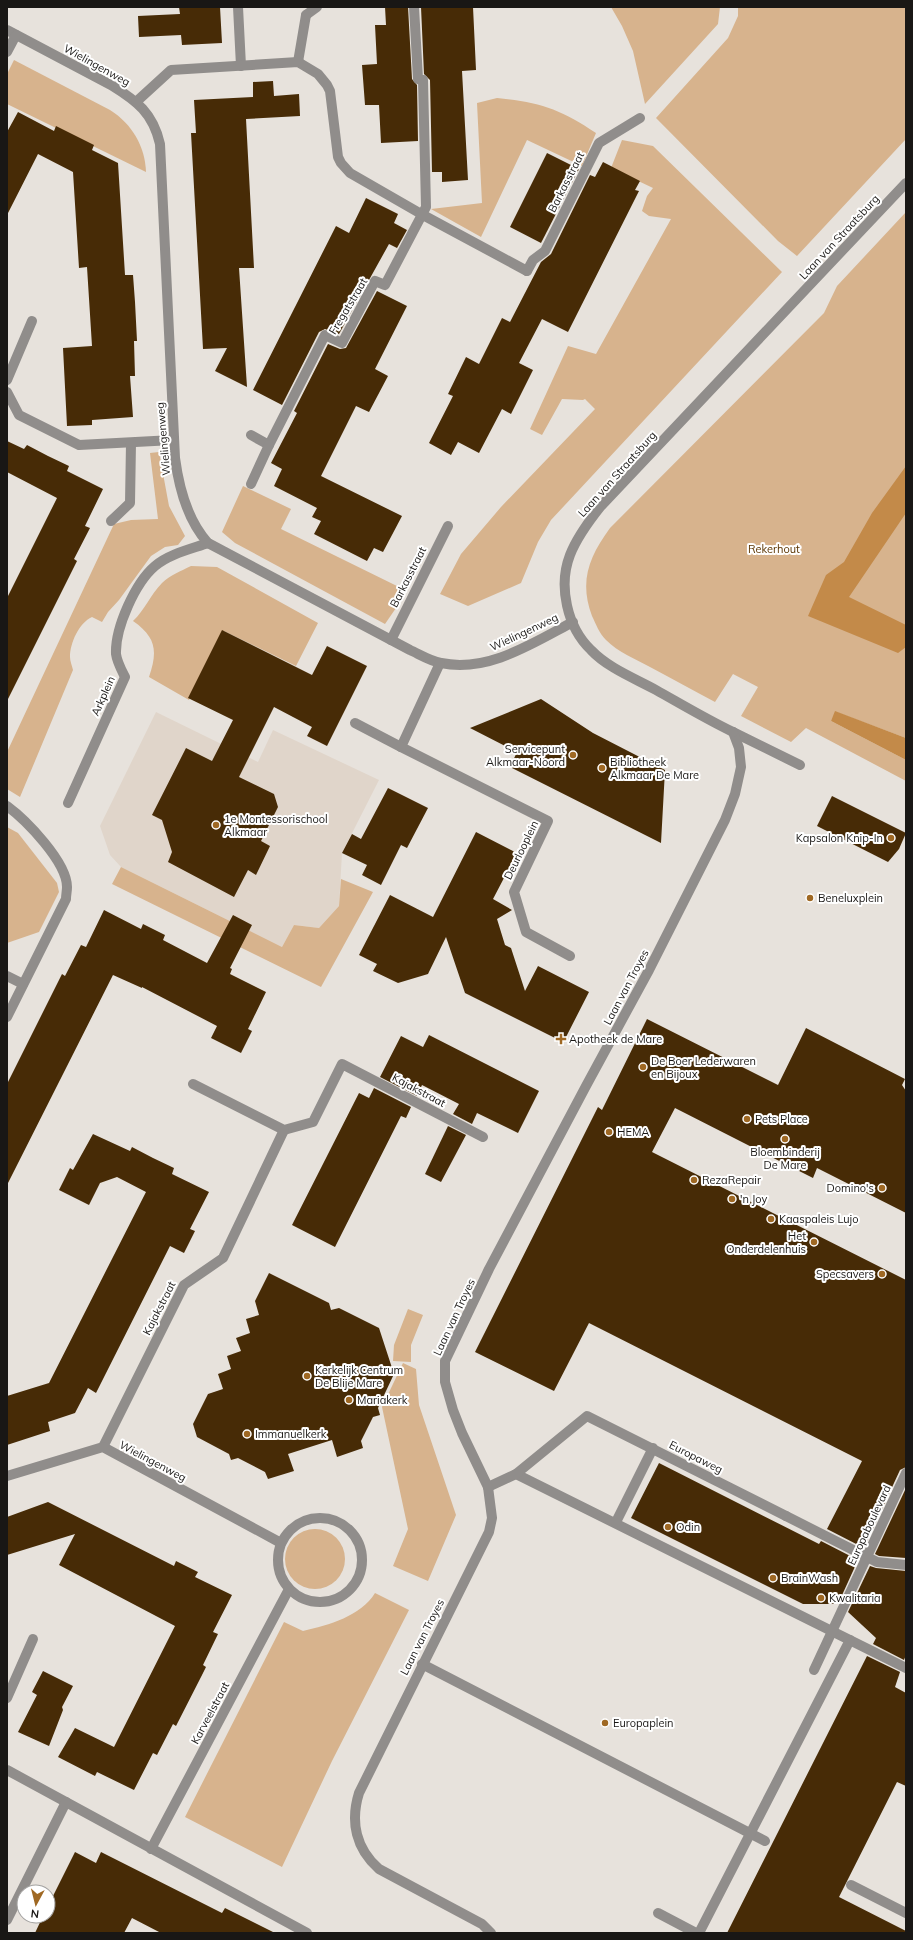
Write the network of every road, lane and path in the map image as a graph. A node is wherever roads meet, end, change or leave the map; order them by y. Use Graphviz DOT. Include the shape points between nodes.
graph roads {
  1 [pos="238,7"];
  2 [pos="317,7"];
  3 [pos="414,7"];
  4 [pos="11,33"];
  5 [pos="7,52"];
  6 [pos="298,62"];
  7 [pos="241,66"];
  8 [pos="136,102"];
  9 [pos="640,118"];
  10 [pos="906,183"];
  11 [pos="423,215"];
  12 [pos="32,322"];
  13 [pos="7,380"];
  14 [pos="7,392"];
  15 [pos="251,436"];
  16 [pos="173,440"];
  17 [pos="130,442"];
  18 [pos="269,445"];
  19 [pos="251,484"];
  20 [pos="111,521"];
  21 [pos="448,526"];
  22 [pos="208,543"];
  23 [pos="573,622"];
  24 [pos="391,640"];
  25 [pos="440,663"];
  26 [pos="355,723"];
  27 [pos="733,732"];
  28 [pos="401,747"];
  29 [pos="800,765"];
  30 [pos="68,803"];
  31 [pos="7,806"];
  32 [pos="570,956"];
  33 [pos="7,976"];
  34 [pos="23,984"];
  35 [pos="7,1017"];
  36 [pos="193,1084"];
  37 [pos="284,1130"];
  38 [pos="484,1137"];
  39 [pos="103,1447"];
  40 [pos="653,1448"];
  41 [pos="906,1473"];
  42 [pos="516,1474"];
  43 [pos="7,1476"];
  44 [pos="488,1487"];
  45 [pos="616,1522"];
  46 [pos="281,1543"];
  47 [pos="867,1558"];
  48 [pos="906,1565"];
  49 [pos="289,1589"];
  50 [pos="832,1631"];
  51 [pos="33,1639"];
  52 [pos="850,1640"];
  53 [pos="422,1664"];
  54 [pos="906,1668"];
  55 [pos="814,1670"];
  56 [pos="7,1698"];
  57 [pos="7,1770"];
  58 [pos="66,1802"];
  59 [pos="750,1833"];
  60 [pos="765,1841"];
  61 [pos="151,1849"];
  62 [pos="851,1885"];
  63 [pos="658,1913"];
  64 [pos="906,1913"];
  65 [pos="7,1920"];
  66 [pos="307,1933"];
  67 [pos="491,1933"];
  68 [pos="696,1933"];
  69 [pos="699,1933"];
  1 -- 7 [label="street"];
  2 -- 6 [label="street" via="306,15"];
  3 -- 11 [label="street, Fregatstraat" via="418,79 423,80 426,207"];
  4 -- 5 [label="street"];
  4 -- 8 [label="street, Wielingenweg" via="111,85"];
  6 -- 7 [label="street"];
  6 -- 11 [label="street" via="318,74 330,91 338,157 341,163 350,173"];
  7 -- 8 [label="street" via="171,70"];
  8 -- 16 [label="street, Wielingenweg" via="153,122 160,144"];
  9 -- 11 [label="street, Barkasstraat" via="599,143 545,252 533,260 527,271"];
  10 -- 23 [label="street, Laan van Straatsburg" via="601,506 586,525 570,554 567,566 565,591"];
  11 -- 18 [label="street, Fregatstraat" via="385,285 375,281 342,343 324,335"];
  12 -- 13 [label="street"];
  14 -- 17 [label="street" via="19,415 79,445"];
  15 -- 18 [label="street"];
  16 -- 17 [label="street"];
  16 -- 22 [label="street, Wielingenweg" via="182,495 195,525"];
  17 -- 20 [label="street" via="130,503"];
  18 -- 19 [label="street"];
  21 -- 24 [label="street, Barkasstraat"];
  22 -- 24 [label="street, Wielingenweg"];
  22 -- 30 [label="street, Arkplein" via="173,556 154,567 129,603 116,655 125,677"];
  23 -- 25 [label="street, Wielingenweg" via="489,661 473,664"];
  23 -- 27 [label="street, Laan van Straatsburg" via="592,651 605,660"];
  24 -- 25 [label="street, Wielingenweg"];
  25 -- 28 [label="street"];
  26 -- 28 [label="street, Deurlooplein"];
  27 -- 29 [label="street, Laan van Straatsburg"];
  27 -- 44 [label="street, Laan van Troyes" via="739,748 741,767 735,794 725,820 649,970 489,1269 445,1362 445,1382 453,1410"];
  28 -- 32 [label="street, Deurlooplein" via="548,821 514,892 526,932"];
  31 -- 34 [label="street" via="24,819 50,852 68,886 66,899"];
  33 -- 34 [label="street"];
  34 -- 35 [label="street"];
  36 -- 37 [label="street"];
  37 -- 38 [label="street, Kajakstraat" via="313,1122 342,1064"];
  37 -- 39 [label="street, Kajakstraat" via="223,1258 184,1284"];
  39 -- 43 [label="street, Wielingenweg"];
  39 -- 46 [label="street, Wielingenweg"];
  40 -- 42 [label="street, Europaweg" via="587,1416"];
  40 -- 45 [label="street"];
  40 -- 47 [label="street, Europaweg"];
  41 -- 47 [label="street, Europaboulevard"];
  42 -- 44 [label="street, Europaweg"];
  42 -- 45 [label="street"];
  44 -- 53 [label="street, Laan van Troyes" via="492,1518 489,1532"];
  45 -- 50 [label="street"];
  46 -- 49 [label="street" via="278,1567"];
  46 -- 49 [label="street" via="288,1532 299,1523 311,1518 325,1518 339,1522 350,1530 358,1541 362,1554 357,1581 338,1598 312,1602"];
  47 -- 48 [label="street, Europaweg" via="877,1562"];
  47 -- 50 [label="street, Europaboulevard"];
  49 -- 61 [label="street, Karveelstraat"];
  50 -- 52 [label="street"];
  50 -- 55 [label="street, Europaboulevard"];
  51 -- 56 [label="street"];
  52 -- 54 [label="street"];
  52 -- 59 [label="street"];
  53 -- 59 [label="street"];
  53 -- 67 [label="street, Laan van Troyes" via="359,1793 354,1815 359,1844 369,1860 379,1869 482,1924"];
  57 -- 58 [label="street"];
  58 -- 61 [label="street"];
  58 -- 65 [label="street"];
  59 -- 60 [label="street"];
  59 -- 69 [label="street"];
  61 -- 66 [label="street"];
  62 -- 64 [label="street"];
  63 -- 68 [label="street"];
}
